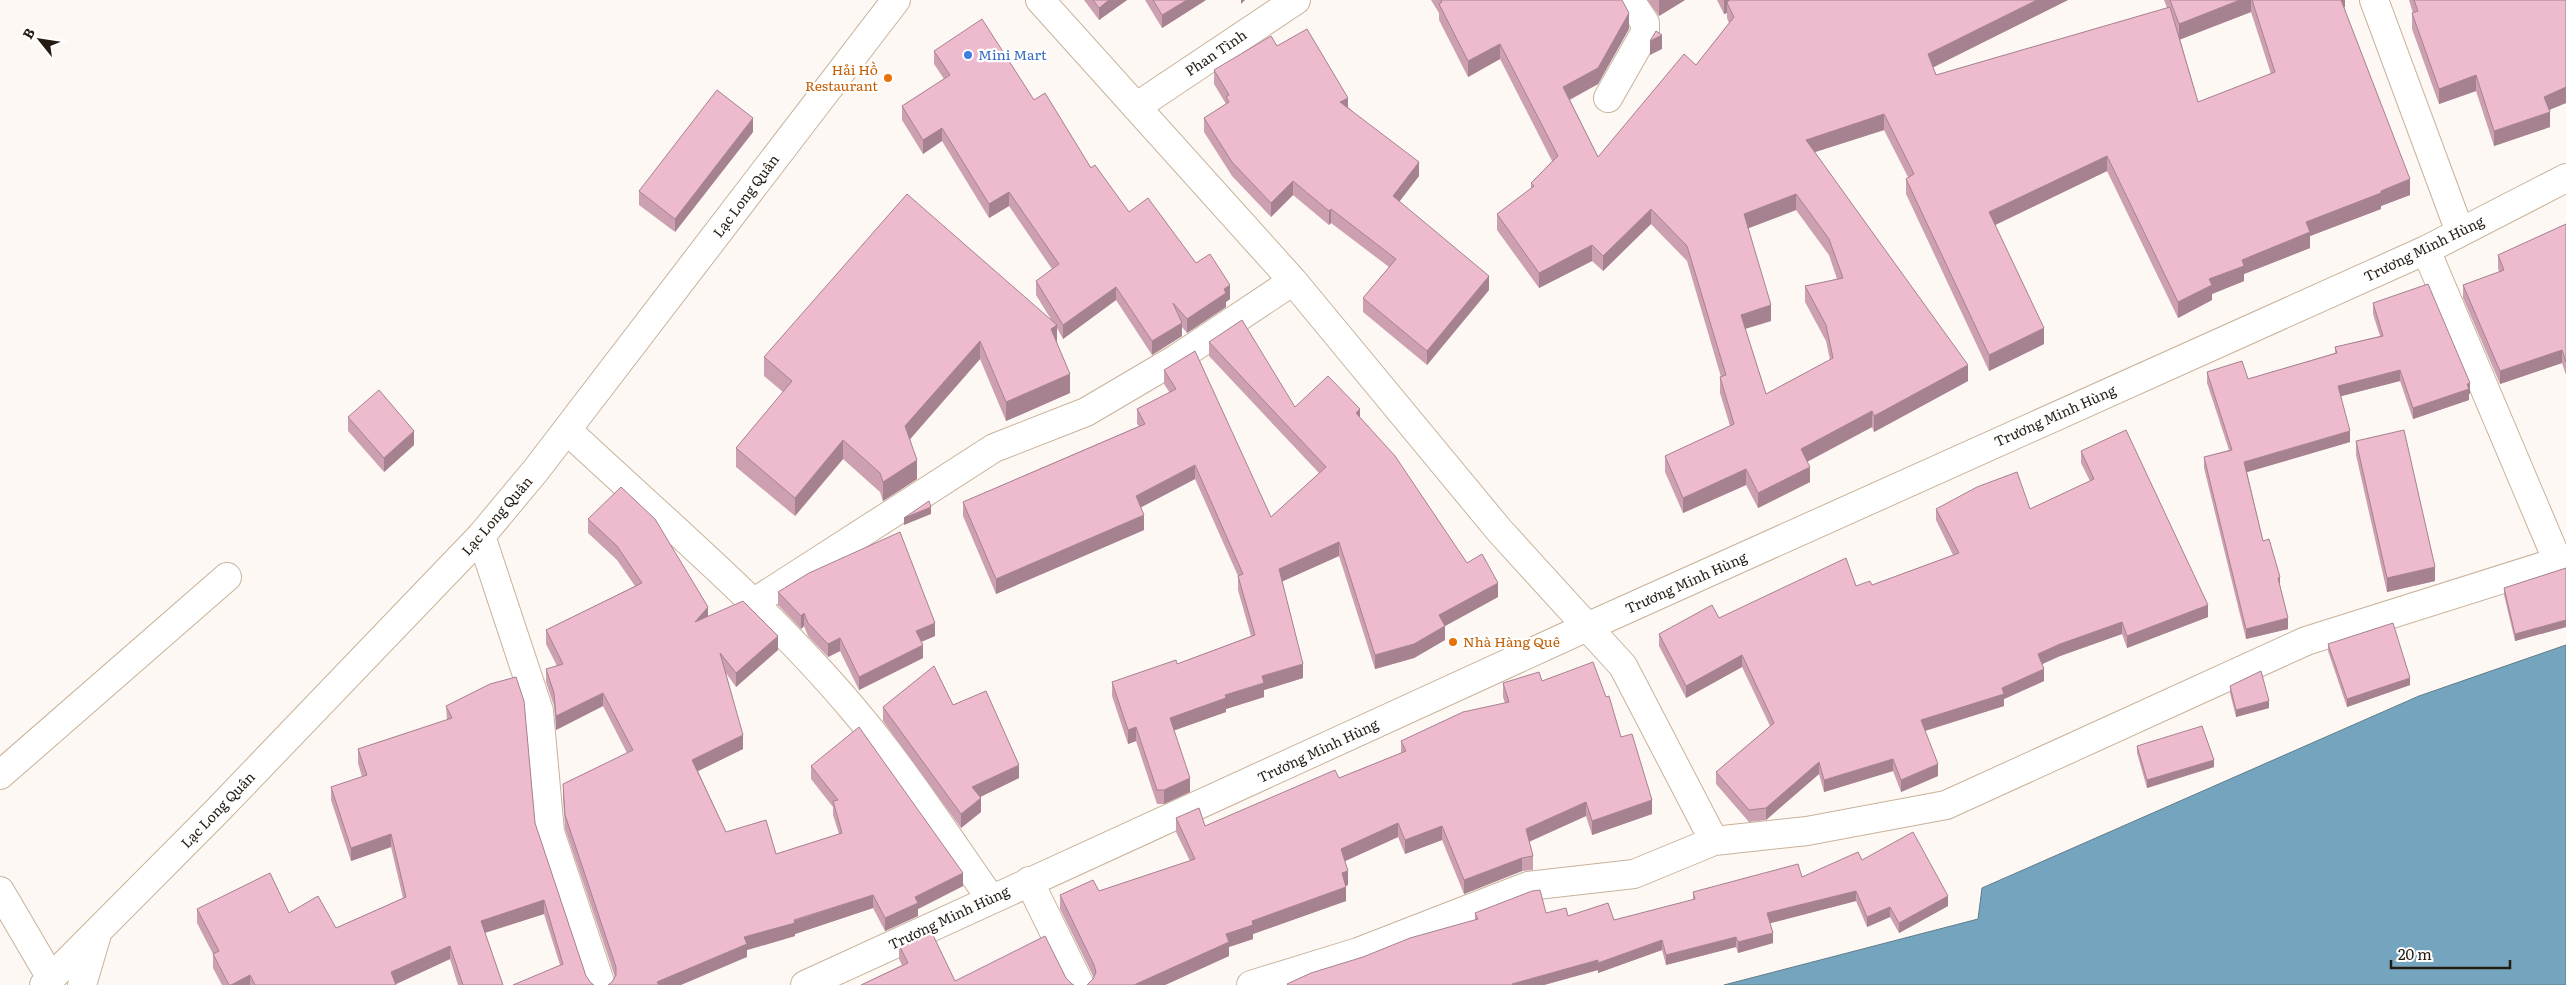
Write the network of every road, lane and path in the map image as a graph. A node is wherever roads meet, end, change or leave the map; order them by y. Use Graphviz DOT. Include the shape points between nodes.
graph roads {
  1 [pos="896,0"];
  2 [pos="1040,0"];
  3 [pos="1296,0"];
  4 [pos="1630,0"];
  5 [pos="2374,0"];
  6 [pos="1608,98"];
  7 [pos="1136,107"];
  8 [pos="2566,178"];
  9 [pos="2460,232"];
  10 [pos="2426,250"];
  11 [pos="1293,281"];
  12 [pos="567,430"];
  13 [pos="481,536"];
  14 [pos="2562,560"];
  15 [pos="227,577"];
  16 [pos="753,604"];
  17 [pos="1587,627"];
  18 [pos="0,775"];
  19 [pos="1714,841"];
  20 [pos="1029,881"];
  21 [pos="0,891"];
  22 [pos="991,898"];
  23 [pos="98,933"];
  24 [pos="47,982"];
  25 [pos="82,985"];
  26 [pos="601,985"];
  27 [pos="805,985"];
  28 [pos="1080,985"];
  29 [pos="1252,985"];
  1 -- 12 [label="street, Lạc Long Quân"];
  2 -- 7 [label="street"];
  3 -- 7 [label="street, Phan Tình"];
  4 -- 6 [label="street" via="1645,23 1645,32"];
  5 -- 9 [label="street"];
  7 -- 11 [label="street"];
  8 -- 9 [label="street, Trương Minh Hùng"];
  9 -- 10 [label="street, Trương Minh Hùng"];
  10 -- 14 [label="street"];
  10 -- 17 [label="street, Trương Minh Hùng"];
  11 -- 16 [label="street" via="1176,359 1086,412 994,448"];
  11 -- 17 [label="street" via="1499,530"];
  12 -- 13 [label="street, Lạc Long Quân"];
  12 -- 16 [label="street"];
  13 -- 23 [label="street, Lạc Long Quân"];
  13 -- 26 [label="street" via="538,711 550,832"];
  14 -- 19 [label="street" via="2306,641 1946,805 1807,831"];
  15 -- 18 [label="street"];
  16 -- 22 [label="street" via="820,671 877,738"];
  17 -- 19 [label="street" via="1623,666"];
  17 -- 20 [label="street, Trương Minh Hùng" via="1146,831"];
  19 -- 29 [label="street" via="1634,874 1528,886 1358,952"];
  20 -- 22 [label="street, Trương Minh Hùng"];
  20 -- 28 [label="street"];
  21 -- 24 [label="street"];
  22 -- 27 [label="street, Trương Minh Hùng"];
  23 -- 24 [label="street, Lạc Long Quân"];
  23 -- 25 [label="street"];
}
